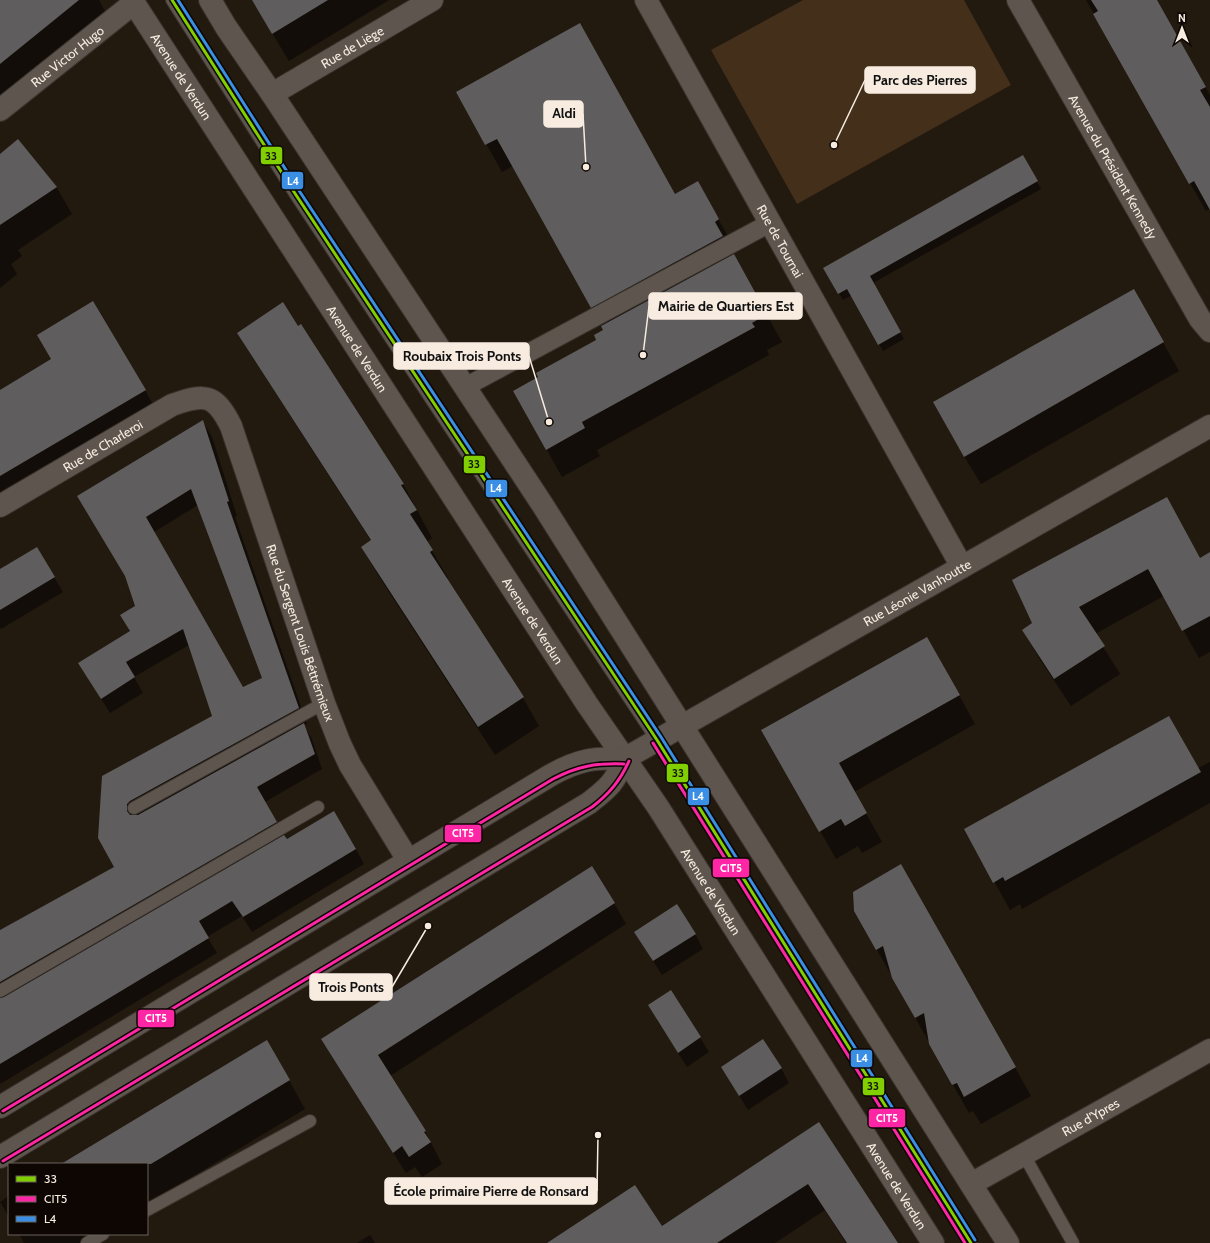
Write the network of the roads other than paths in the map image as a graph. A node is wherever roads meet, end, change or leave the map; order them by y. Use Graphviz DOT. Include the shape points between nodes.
graph roads {
  1 [pos="172,0"];
  2 [pos="210,0"];
  3 [pos="432,0"];
  4 [pos="646,0"];
  5 [pos="1018,0"];
  6 [pos="133,2"];
  7 [pos="272,94"];
  8 [pos="0,110"];
  9 [pos="770,223"];
  10 [pos="1207,321"];
  11 [pos="465,387"];
  12 [pos="209,399"];
  13 [pos="1210,426"];
  14 [pos="0,506"];
  15 [pos="962,567"];
  16 [pos="324,703"];
  17 [pos="683,725"];
  18 [pos="657,740"];
  19 [pos="624,759"];
  20 [pos="318,807"];
  21 [pos="134,808"];
  22 [pos="408,860"];
  23 [pos="0,991"];
  24 [pos="1210,1050"];
  25 [pos="0,1107"];
  26 [pos="310,1121"];
  27 [pos="1024,1155"];
  28 [pos="0,1158"];
  29 [pos="971,1184"];
  30 [pos="148,1209"];
  31 [pos="101,1235"];
  32 [pos="87,1243"];
  33 [pos="933,1243"];
  34 [pos="971,1243"];
  35 [pos="1008,1243"];
  36 [pos="1073,1243"];
  1 -- 18 [label="lane" via="296,195"];
  2 -- 7 [label="street"];
  3 -- 7 [label="street, Rue de Liège"];
  4 -- 9 [label="street, Rue de Tournai"];
  5 -- 10 [label="street, Avenue du Président Kennedy"];
  6 -- 8 [label="street, Rue Victor Hugo"];
  6 -- 19 [label="street, Avenue de Verdun"];
  7 -- 11 [label="street"];
  9 -- 11 [label="street"];
  9 -- 15 [label="street, Rue de Tournai"];
  11 -- 17 [label="street"];
  12 -- 14 [label="street, Rue de Charleroi" via="185,400 172,405"];
  12 -- 16 [label="street, Rue du Sergent Louis Béttrémieux" via="223,410 231,426"];
  13 -- 15 [label="street, Rue Léonie Vanhoutte"];
  15 -- 17 [label="street, Rue Léonie Vanhoutte"];
  16 -- 21 [label="lane"];
  16 -- 22 [label="street, Rue du Sergent Louis Béttrémieux" via="350,765"];
  17 -- 18 [label="street, Rue Léonie Vanhoutte"];
  17 -- 29 [label="street"];
  18 -- 19 [label="street, Rue Léonie Vanhoutte"];
  18 -- 34 [label="lane"];
  19 -- 22 [label="street" via="599,758 569,765"];
  19 -- 28 [label="street" via="613,782 589,803"];
  19 -- 33 [label="street, Avenue de Verdun" via="658,807"];
  20 -- 23 [label="lane"];
  22 -- 25 [label="street"];
  24 -- 27 [label="street, Rue d'Ypres"];
  26 -- 30 [label="lane"];
  27 -- 29 [label="street, Rue d'Ypres"];
  27 -- 36 [label="lane"];
  29 -- 35 [label="street"];
  31 -- 32 [label="lane"];
}
